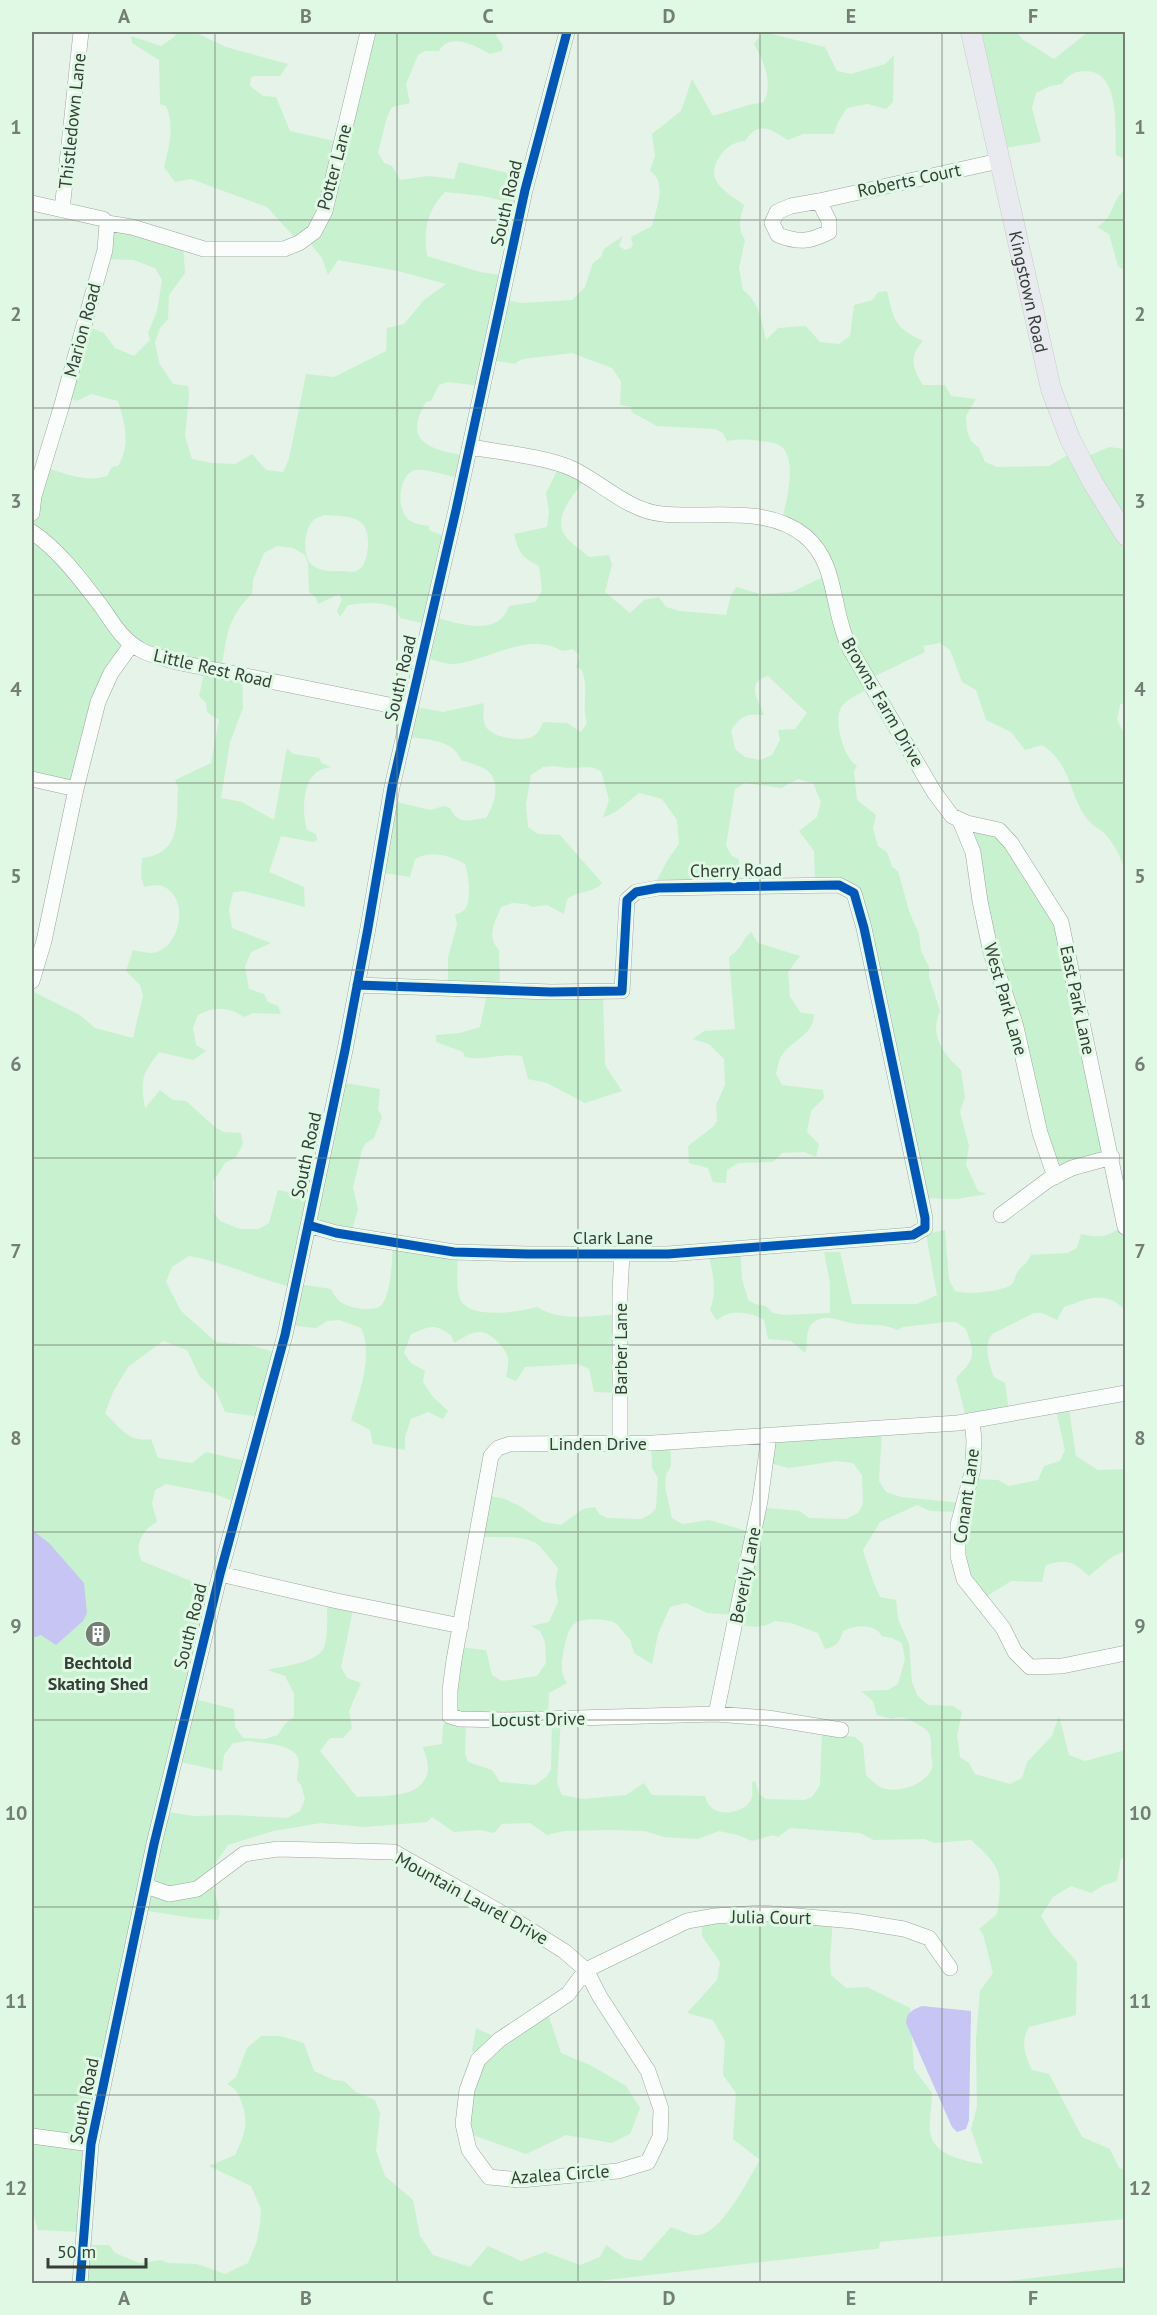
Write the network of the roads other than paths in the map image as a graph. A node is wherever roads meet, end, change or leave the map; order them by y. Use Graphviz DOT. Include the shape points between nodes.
graph roads {
  1 [pos="81,32"];
  2 [pos="368,32"];
  3 [pos="567,32"];
  4 [pos="971,32"];
  5 [pos="999,161"];
  6 [pos="819,201"];
  7 [pos="32,203"];
  8 [pos="62,210"];
  9 [pos="107,223"];
  10 [pos="470,447"];
  11 [pos="32,513"];
  12 [pos="32,532"];
  13 [pos="1125,536"];
  14 [pos="132,644"];
  15 [pos="409,710"];
  16 [pos="32,779"];
  17 [pos="76,789"];
  18 [pos="960,821"];
  19 [pos="32,981"];
  20 [pos="357,985"];
  21 [pos="1112,1157"];
  22 [pos="1055,1177"];
  23 [pos="1001,1215"];
  24 [pos="308,1225"];
  25 [pos="1125,1227"];
  26 [pos="920,1231"];
  27 [pos="622,1254"];
  28 [pos="1125,1394"];
  29 [pos="972,1420"];
  30 [pos="769,1436"];
  31 [pos="620,1443"];
  32 [pos="220,1574"];
  33 [pos="461,1626"];
  34 [pos="1125,1653"];
  35 [pos="716,1714"];
  36 [pos="841,1730"];
  37 [pos="146,1886"];
  38 [pos="950,1968"];
  39 [pos="586,1970"];
  40 [pos="32,2136"];
  41 [pos="91,2144"];
  42 [pos="80,2283"];
  1 -- 8 [label="street, Thistledown Lane"];
  2 -- 9 [label="street, Potter Lane" via="325,211 314,232 299,243 284,249 204,249"];
  3 -- 10 [label="street, South Road" via="525,190"];
  4 -- 5 [label="main road, Kingstown Road"];
  5 -- 6 [label="street, Roberts Court"];
  5 -- 13 [label="main road, Kingstown Road" via="1051,389 1070,439"];
  7 -- 8 [label="street"];
  8 -- 9 [label="street"];
  9 -- 11 [label="street, Marion Road" via="105,250"];
  10 -- 15 [label="street, South Road"];
  10 -- 18 [label="street, Browns Farm Drive" via="570,468 635,507 661,514 762,518 785,524 804,536 819,551 829,571 850,649 934,792"];
  12 -- 14 [label="street, Little Rest Road" via="45,541 123,638"];
  14 -- 15 [label="street, Little Rest Road" via="176,662"];
  14 -- 17 [label="street" via="111,673 98,702"];
  15 -- 20 [label="street, South Road"];
  16 -- 17 [label="street"];
  17 -- 19 [label="street"];
  18 -- 21 [label="street, East Park Lane" via="999,830 1061,922"];
  18 -- 22 [label="street, West Park Lane" via="973,852 992,952 1015,1023 1040,1133"];
  20 -- 24 [label="street, South Road"];
  20 -- 26 [label="street, Cherry Road" via="622,991 627,900 636,892 658,888 839,885 854,893 864,928 925,1218 925,1228"];
  21 -- 22 [label="street"];
  21 -- 25 [label="street, East Park Lane"];
  22 -- 23 [label="street"];
  24 -- 27 [label="street, Clark Lane" via="454,1252"];
  24 -- 32 [label="street, South Road" via="285,1335"];
  26 -- 27 [label="street, Clark Lane" via="913,1235 798,1244"];
  27 -- 31 [label="street, Barber Lane"];
  28 -- 29 [label="street, Linden Drive"];
  29 -- 30 [label="street, Linden Drive"];
  29 -- 34 [label="street, Conant Lane" via="973,1469 958,1525 958,1556 964,1579 1030,1667 1062,1666"];
  30 -- 31 [label="street, Linden Drive"];
  30 -- 35 [label="street, Beverly Lane" via="760,1501"];
  31 -- 33 [label="street, Linden Drive" via="510,1444 498,1448 491,1456"];
  32 -- 33 [label="street"];
  32 -- 37 [label="street, South Road"];
  33 -- 35 [label="street, Locust Drive" via="450,1690 450,1716 505,1720"];
  35 -- 36 [label="street"];
  37 -- 39 [label="street, Mountain Laurel Drive" via="169,1894 197,1888 244,1854 278,1850 394,1852 516,1921"];
  37 -- 41 [label="street, South Road"];
  38 -- 39 [label="street, Julia Court" via="929,1938 904,1929 762,1913 687,1921"];
  39 -- 39 [label="street, Azalea Circle" via="568,1994 499,2040 478,2060 467,2090 463,2124 469,2150 489,2176 520,2180 618,2170 648,2162 660,2138 661,2109 648,2071"];
  40 -- 41 [label="street"];
  41 -- 42 [label="street, South Road"];
}
